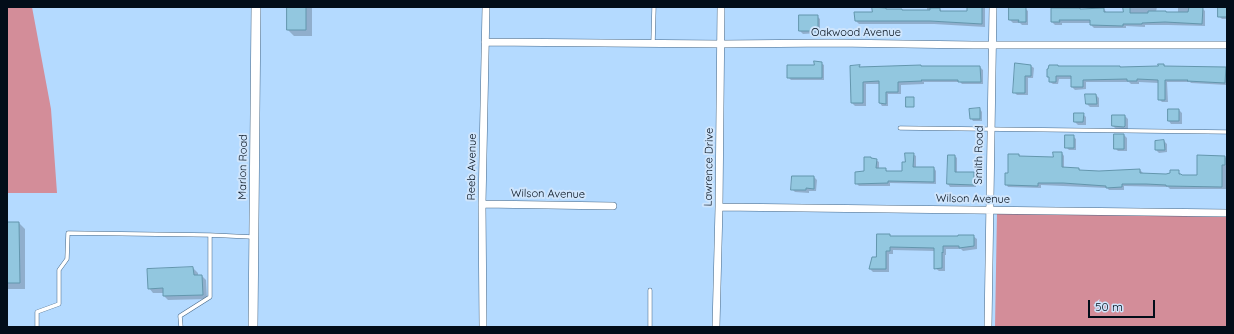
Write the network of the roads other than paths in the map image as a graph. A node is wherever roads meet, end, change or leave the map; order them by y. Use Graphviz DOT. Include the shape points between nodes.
graph roads {
  1 [pos="256,7"];
  2 [pos="486,7"];
  3 [pos="654,7"];
  4 [pos="721,7"];
  5 [pos="993,7"];
  6 [pos="485,42"];
  7 [pos="653,43"];
  8 [pos="721,44"];
  9 [pos="993,45"];
  10 [pos="1227,45"];
  11 [pos="900,128"];
  12 [pos="991,129"];
  13 [pos="1227,132"];
  14 [pos="482,204"];
  15 [pos="613,206"];
  16 [pos="719,207"];
  17 [pos="989,210"];
  18 [pos="1227,213"];
  19 [pos="210,235"];
  20 [pos="254,237"];
  21 [pos="650,290"];
  22 [pos="37,327"];
  23 [pos="180,327"];
  24 [pos="253,327"];
  25 [pos="483,327"];
  26 [pos="650,327"];
  27 [pos="716,327"];
  28 [pos="988,327"];
  1 -- 20 [label="street, Marion Road"];
  2 -- 6 [label="street, Reeb Avenue"];
  3 -- 7 [label="lane"];
  4 -- 8 [label="street, Lawrence Drive"];
  5 -- 9 [label="street, Smith Road"];
  6 -- 7 [label="street, Oakwood Avenue"];
  6 -- 14 [label="street, Reeb Avenue"];
  7 -- 8 [label="street, Oakwood Avenue"];
  8 -- 9 [label="street, Oakwood Avenue"];
  8 -- 16 [label="street, Lawrence Drive"];
  9 -- 10 [label="street, Oakwood Avenue"];
  9 -- 12 [label="street, Smith Road"];
  11 -- 12 [label="lane"];
  12 -- 13 [label="lane"];
  12 -- 17 [label="street, Smith Road"];
  14 -- 15 [label="street, Wilson Avenue"];
  14 -- 25 [label="street, Reeb Avenue"];
  16 -- 17 [label="street, Wilson Avenue"];
  16 -- 27 [label="street, Lawrence Drive"];
  17 -- 18 [label="street, Wilson Avenue"];
  17 -- 28 [label="street, Smith Road"];
  19 -- 20 [label="lane"];
  19 -- 22 [label="lane" via="68,233 67,259 59,270 59,304 37,312"];
  19 -- 23 [label="lane" via="210,297 180,316"];
  20 -- 24 [label="street, Marion Road"];
  21 -- 26 [label="lane"];
}
